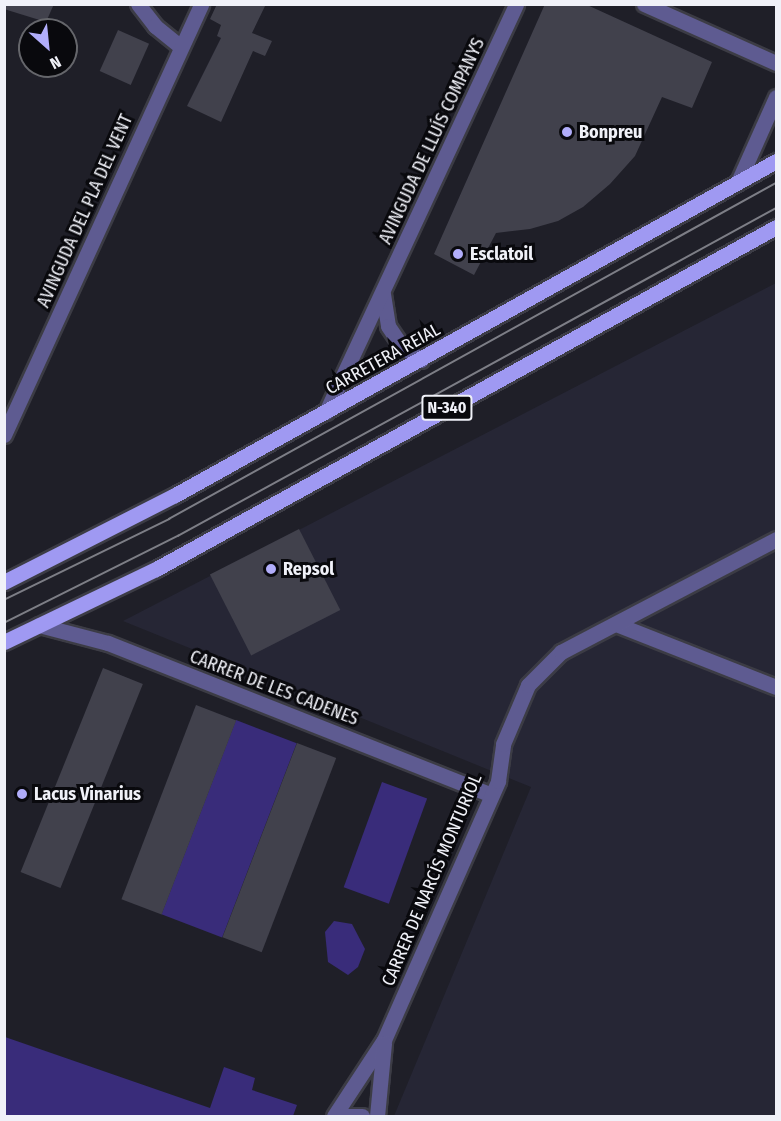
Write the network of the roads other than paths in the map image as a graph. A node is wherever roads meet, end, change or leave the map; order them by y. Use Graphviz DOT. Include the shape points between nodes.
graph roads {
  1 [pos="138,4"];
  2 [pos="201,4"];
  3 [pos="516,4"];
  4 [pos="644,4"];
  5 [pos="181,47"];
  6 [pos="777,63"];
  7 [pos="777,97"];
  8 [pos="777,161"];
  9 [pos="738,182"];
  10 [pos="777,227"];
  11 [pos="383,294"];
  12 [pos="421,360"];
  13 [pos="327,412"];
  14 [pos="4,435"];
  15 [pos="777,539"];
  16 [pos="4,582"];
  17 [pos="616,624"];
  18 [pos="39,626"];
  19 [pos="4,642"];
  20 [pos="777,687"];
  21 [pos="491,795"];
  22 [pos="384,1040"];
  23 [pos="334,1116"];
  24 [pos="343,1116"];
  25 [pos="362,1116"];
  26 [pos="376,1116"];
  1 -- 5 [label="street" via="155,26"];
  2 -- 5 [label="street, AVINGUDA DEL PLA DEL VENT"];
  3 -- 11 [label="street, AVINGUDA DE LLUÍS COMPANYS"];
  4 -- 6 [label="street"];
  5 -- 14 [label="street, AVINGUDA DEL PLA DEL VENT"];
  7 -- 9 [label="street"];
  8 -- 9 [label="main road, CARRETERA REIAL"];
  9 -- 12 [label="main road, CARRETERA REIAL"];
  10 -- 18 [label="main road, N-340" via="156,569"];
  11 -- 12 [label="street" via="388,326 401,345"];
  11 -- 13 [label="street, AVINGUDA DE LLUÍS COMPANYS"];
  12 -- 13 [label="main road, CARRETERA REIAL"];
  13 -- 16 [label="main road, CARRETERA REIAL"];
  15 -- 17 [label="street, CARRER DE NARCÍS MONTURIOL"];
  17 -- 20 [label="street"];
  17 -- 21 [label="street, CARRER DE NARCÍS MONTURIOL" via="561,652 528,685 503,744 498,781"];
  18 -- 19 [label="main road, N-340"];
  18 -- 21 [label="street, CARRER DE LES CADENES" via="108,644"];
  21 -- 22 [label="street, CARRER DE NARCÍS MONTURIOL"];
  22 -- 23 [label="street, CARRER DE NARCÍS MONTURIOL"];
  22 -- 26 [label="street"];
  24 -- 25 [label="street"];
}
